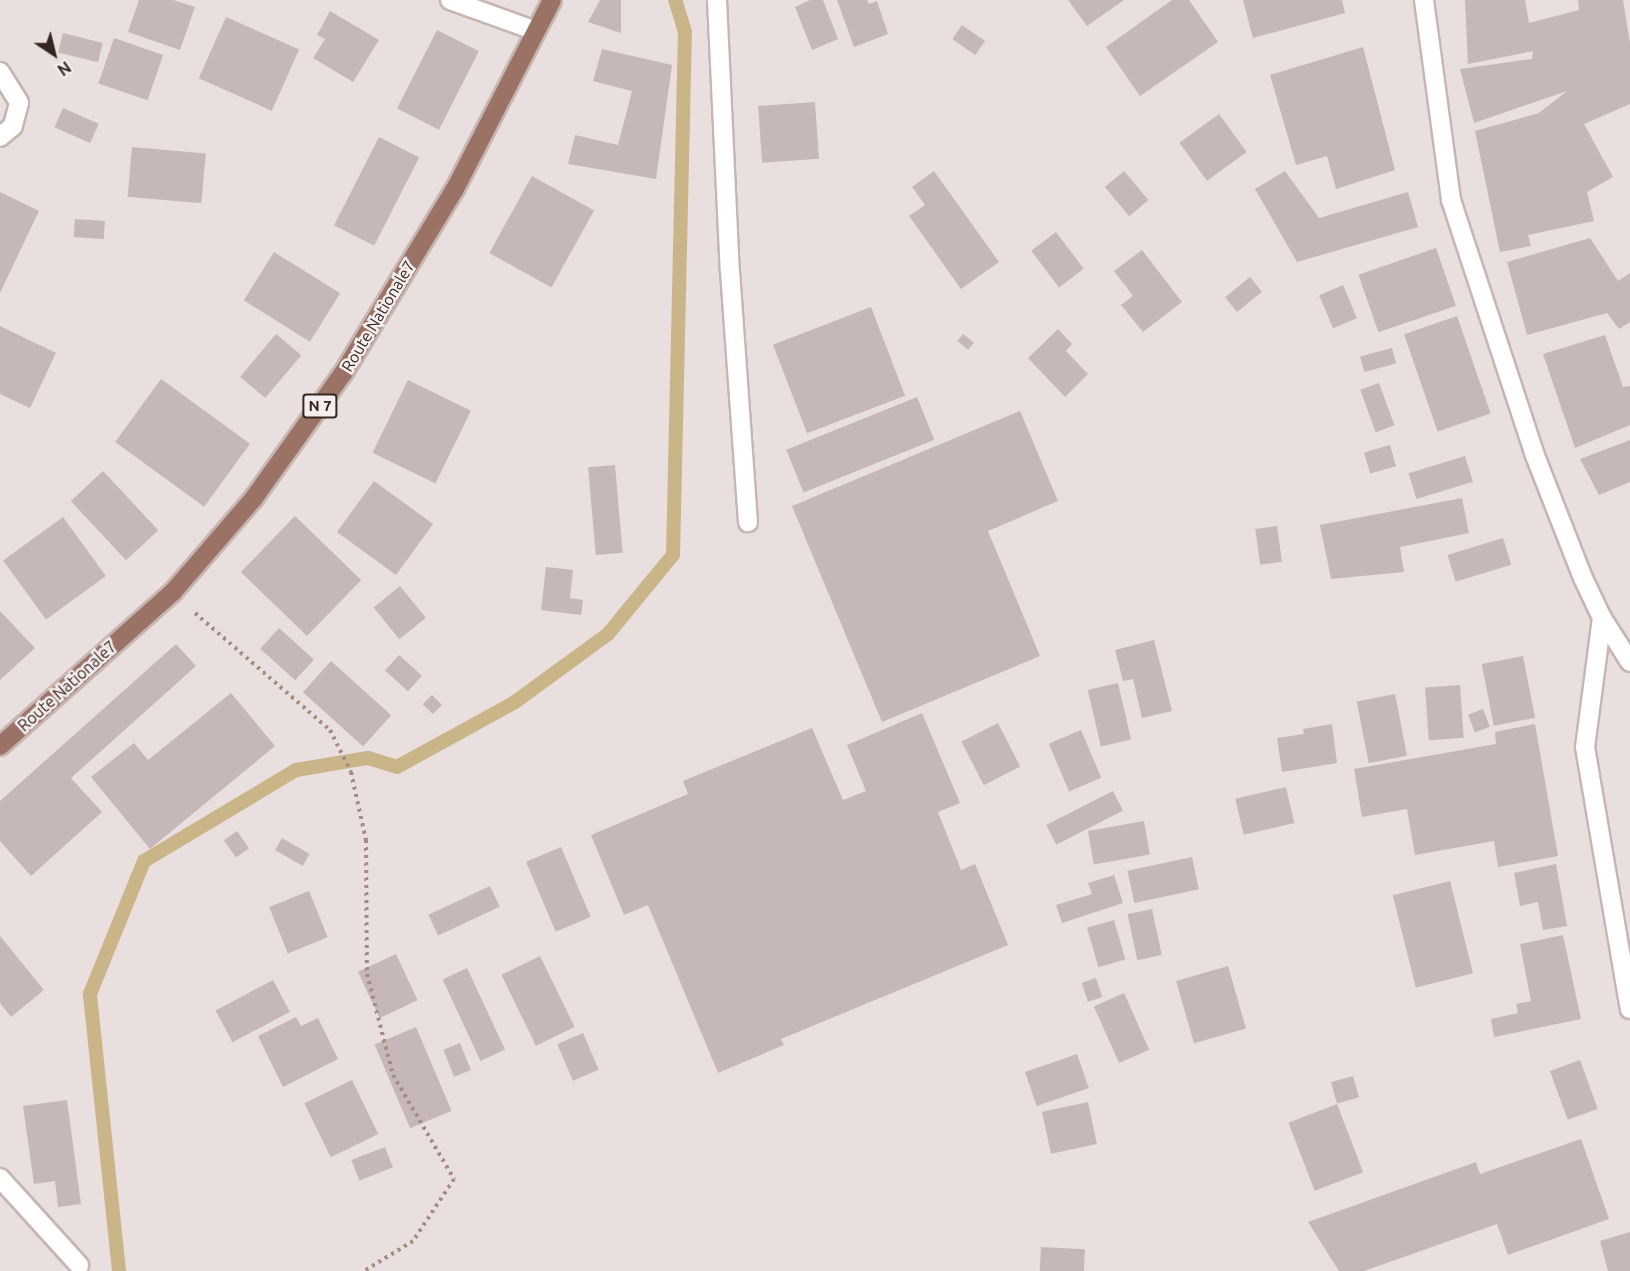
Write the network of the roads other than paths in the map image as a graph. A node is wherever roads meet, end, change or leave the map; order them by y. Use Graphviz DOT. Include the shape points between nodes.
graph roads {
  1 [pos="450,0"];
  2 [pos="552,0"];
  3 [pos="717,0"];
  4 [pos="1424,0"];
  5 [pos="536,31"];
  6 [pos="0,72"];
  7 [pos="0,137"];
  8 [pos="748,522"];
  9 [pos="1602,618"];
  10 [pos="1630,662"];
  11 [pos="0,746"];
  12 [pos="1630,1009"];
  13 [pos="0,1178"];
  14 [pos="79,1265"];
  1 -- 5 [label="street"];
  2 -- 5 [label="main road, Route Nationale7 / N 7"];
  3 -- 8 [label="street" via="730,271"];
  4 -- 9 [label="street" via="1451,200 1534,453"];
  5 -- 11 [label="main road, Route Nationale7 / N 7" via="455,189 344,372 254,498 172,593"];
  6 -- 7 [label="street" via="19,103 13,126"];
  9 -- 10 [label="street"];
  9 -- 12 [label="street" via="1585,747"];
  13 -- 14 [label="street"];
}
